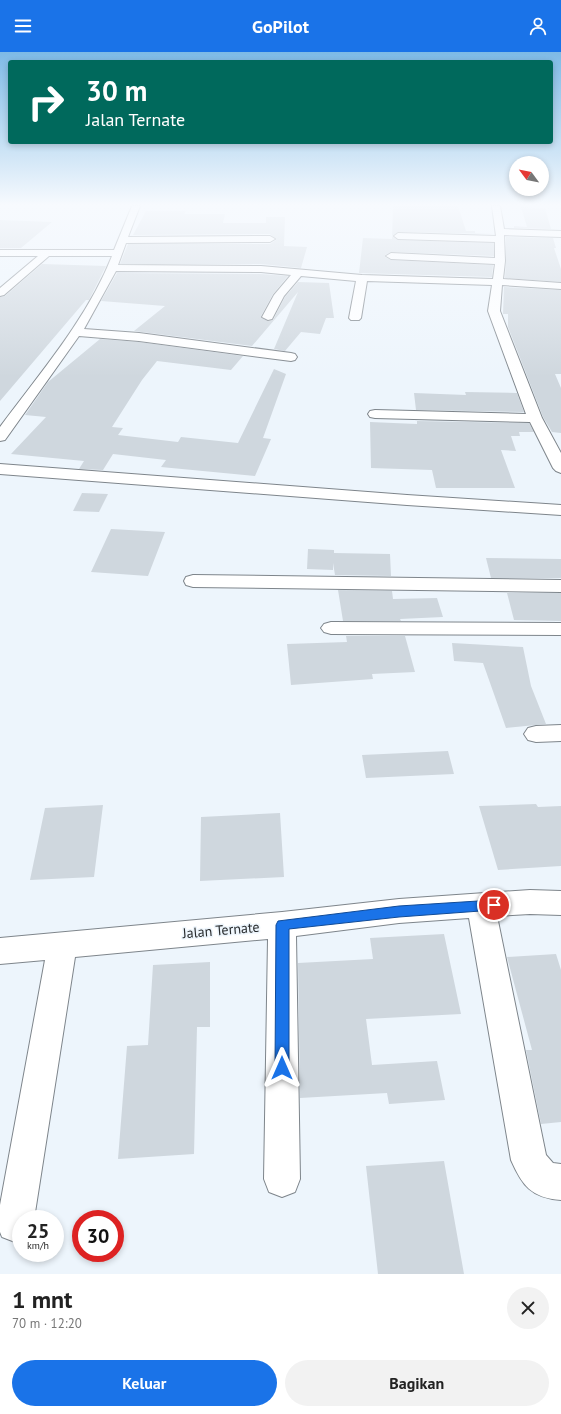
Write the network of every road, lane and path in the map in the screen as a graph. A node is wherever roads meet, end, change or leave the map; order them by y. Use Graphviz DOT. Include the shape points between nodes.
graph roads {
  1 [pos="35,263"];
  2 [pos="114,263"];
  3 [pos="500,263"];
  4 [pos="112,268"];
  5 [pos="298,273"];
  6 [pos="362,278"];
  7 [pos="498,282"];
  8 [pos="561,286"];
  9 [pos="0,293"];
  10 [pos="268,317"];
  11 [pos="355,318"];
  12 [pos="76,332"];
  13 [pos="291,357"];
  14 [pos="375,414"];
  15 [pos="535,418"];
  16 [pos="0,437"];
  17 [pos="561,468"];
  18 [pos="0,469"];
  19 [pos="561,510"];
  20 [pos="193,581"];
  21 [pos="561,586"];
  22 [pos="331,628"];
  23 [pos="561,629"];
  24 [pos="561,733"];
  25 [pos="536,734"];
  26 [pos="561,903"];
  27 [pos="482,906"];
  28 [pos="282,925"];
  29 [pos="62,945"];
  30 [pos="0,951"];
  31 [pos="282,1179"];
  32 [pos="561,1182"];
  33 [pos="17,1210"];
  1 -- 9 [label="street"];
  2 -- 4 [label="street"];
  3 -- 7 [label="street"];
  4 -- 5 [label="street" via="218,265"];
  4 -- 12 [label="street"];
  5 -- 6 [label="street"];
  5 -- 10 [label="street" via="279,295"];
  6 -- 7 [label="street"];
  6 -- 11 [label="street"];
  7 -- 8 [label="street"];
  7 -- 15 [label="street" via="494,311"];
  12 -- 13 [label="street" via="139,337"];
  12 -- 16 [label="street"];
  14 -- 15 [label="street"];
  15 -- 17 [label="street"];
  18 -- 19 [label="street"];
  20 -- 21 [label="street"];
  22 -- 23 [label="street"];
  24 -- 25 [label="street"];
  26 -- 27 [label="street, Jalan Ternate" via="530,902"];
  27 -- 28 [label="street, Jalan Ternate" via="399,911"];
  27 -- 32 [label="street" via="529,1160 537,1175"];
  28 -- 29 [label="street, Jalan Ternate"];
  28 -- 31 [label="street"];
  29 -- 30 [label="street, Jalan Ternate"];
  29 -- 33 [label="street"];
}
